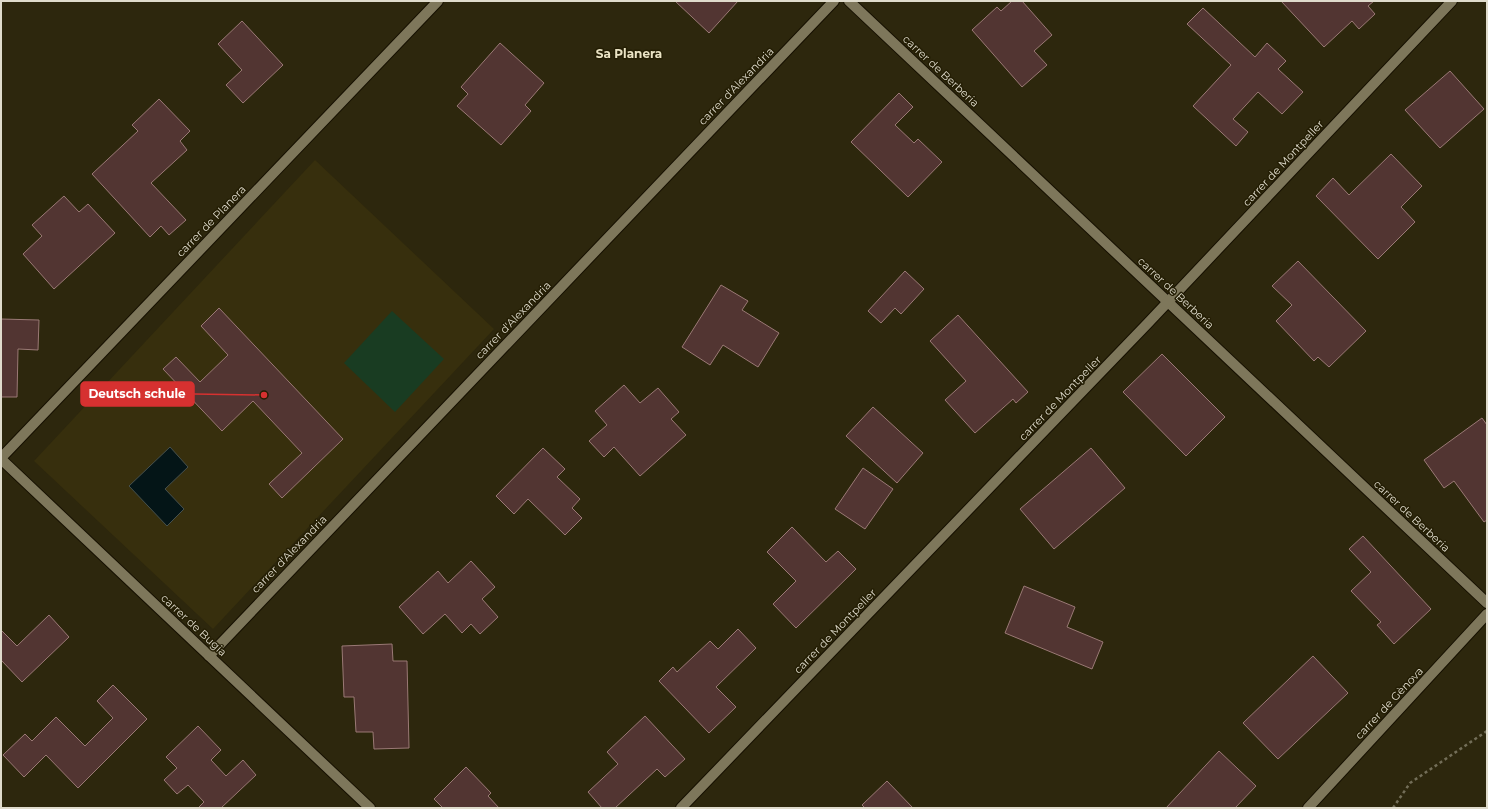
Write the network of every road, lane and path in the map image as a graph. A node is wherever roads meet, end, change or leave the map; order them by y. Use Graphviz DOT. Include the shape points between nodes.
graph roads {
  1 [pos="438,1"];
  2 [pos="834,1"];
  3 [pos="849,1"];
  4 [pos="1452,1"];
  5 [pos="1168,302"];
  6 [pos="1,459"];
  7 [pos="1487,603"];
  8 [pos="1487,614"];
  9 [pos="209,656"];
  10 [pos="1487,731"];
  11 [pos="370,808"];
  12 [pos="681,808"];
  13 [pos="1308,808"];
  14 [pos="1393,808"];
  1 -- 6 [label="street, carrer de Planera"];
  2 -- 9 [label="street, carrer d'Alexandria"];
  3 -- 5 [label="street, carrer de Berberia"];
  4 -- 5 [label="street, carrer de Montpeller"];
  5 -- 7 [label="street, carrer de Berberia"];
  5 -- 12 [label="street, carrer de Montpeller"];
  6 -- 9 [label="street, carrer de Bugia"];
  8 -- 13 [label="street, carrer de Gènova"];
  9 -- 11 [label="street, carrer de Bugia"];
  10 -- 14 [label="path" via="1410,783"];
}
